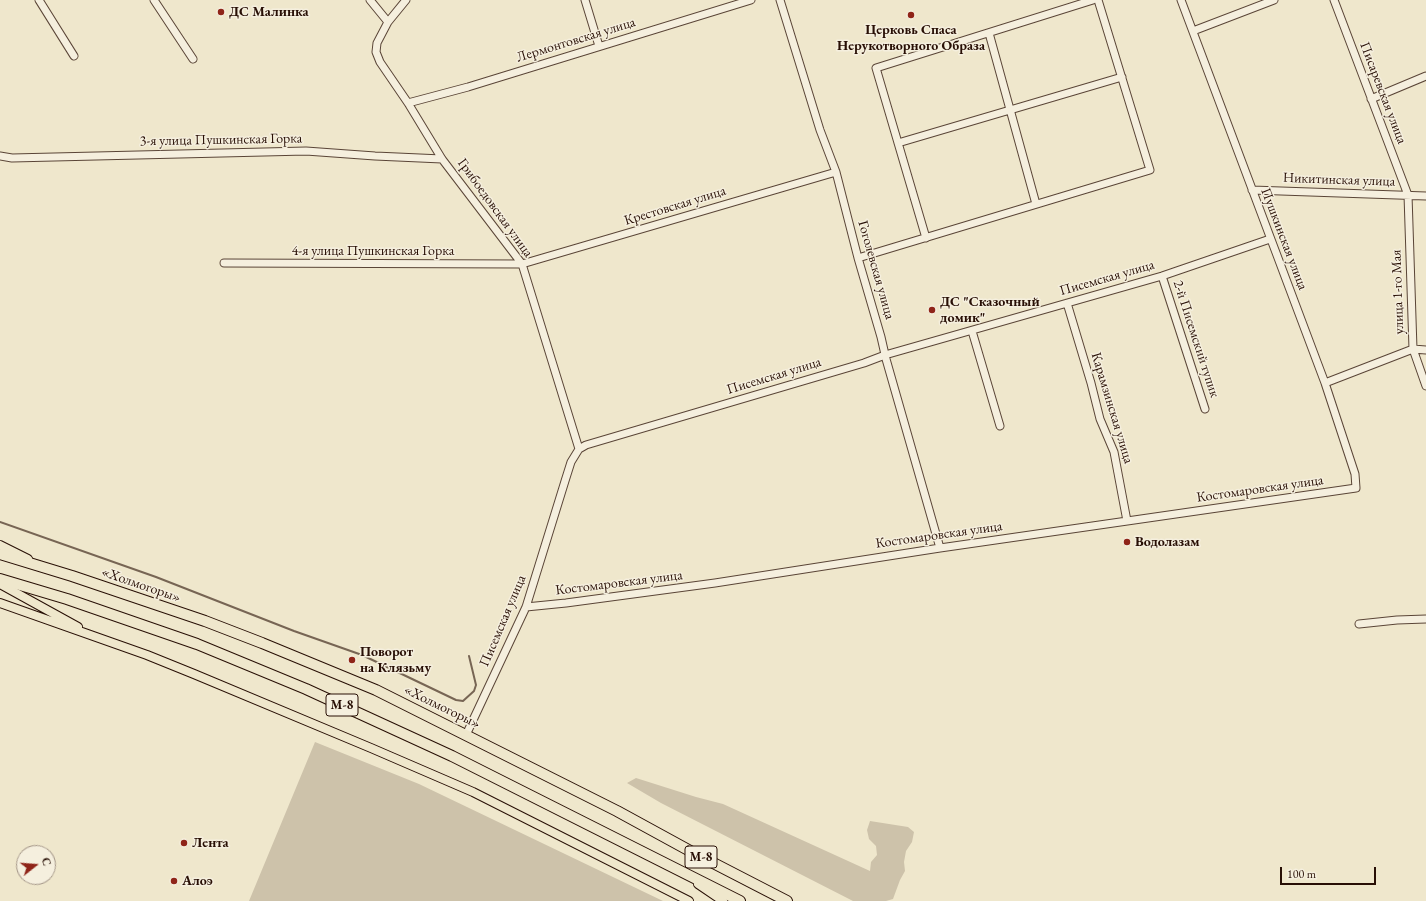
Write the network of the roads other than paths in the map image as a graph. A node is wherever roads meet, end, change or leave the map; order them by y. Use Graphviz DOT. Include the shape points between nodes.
graph roads {
  1 [pos="39,0"];
  2 [pos="154,0"];
  3 [pos="370,0"];
  4 [pos="406,0"];
  5 [pos="585,0"];
  6 [pos="751,0"];
  7 [pos="780,0"];
  8 [pos="1093,0"];
  9 [pos="1098,0"];
  10 [pos="1182,0"];
  11 [pos="1274,0"];
  12 [pos="1334,0"];
  13 [pos="388,22"];
  14 [pos="1193,31"];
  15 [pos="989,33"];
  16 [pos="599,46"];
  17 [pos="74,56"];
  18 [pos="193,59"];
  19 [pos="1426,76"];
  20 [pos="1122,77"];
  21 [pos="1371,99"];
  22 [pos="408,103"];
  23 [pos="1010,110"];
  24 [pos="898,143"];
  25 [pos="0,156"];
  26 [pos="442,158"];
  27 [pos="836,172"];
  28 [pos="1252,190"];
  29 [pos="1408,195"];
  30 [pos="1426,196"];
  31 [pos="1036,204"];
  32 [pos="926,238"];
  33 [pos="1270,239"];
  34 [pos="858,258"];
  35 [pos="224,263"];
  36 [pos="522,264"];
  37 [pos="1162,276"];
  38 [pos="1067,303"];
  39 [pos="972,331"];
  40 [pos="1413,349"];
  41 [pos="1426,350"];
  42 [pos="885,355"];
  43 [pos="1325,383"];
  44 [pos="1426,386"];
  45 [pos="1205,409"];
  46 [pos="1000,426"];
  47 [pos="579,449"];
  48 [pos="1356,488"];
  49 [pos="1127,521"];
  50 [pos="0,545"];
  51 [pos="940,548"];
  52 [pos="0,554"];
  53 [pos="48,569"];
  54 [pos="0,579"];
  55 [pos="0,584"];
  56 [pos="0,603"];
  57 [pos="526,607"];
  58 [pos="1426,619"];
  59 [pos="1358,624"];
  60 [pos="95,637"];
  61 [pos="466,735"];
  62 [pos="669,865"];
  63 [pos="689,901"];
  64 [pos="723,901"];
  65 [pos="740,901"];
  66 [pos="787,901"];
  1 -- 17 [label="street"];
  2 -- 18 [label="street"];
  3 -- 13 [label="street"];
  4 -- 13 [label="street"];
  5 -- 16 [label="street"];
  6 -- 16 [label="street, Лермонтовская улица"];
  7 -- 27 [label="street, Гоголевская улица" via="820,130"];
  8 -- 15 [label="street"];
  9 -- 20 [label="street"];
  10 -- 14 [label="street, Пушкинская улица"];
  11 -- 14 [label="street"];
  12 -- 21 [label="street, Писаревская улица"];
  13 -- 22 [label="street, Грибоедовская улица" via="377,43 376,52"];
  14 -- 28 [label="street, Пушкинская улица"];
  15 -- 23 [label="street"];
  15 -- 24 [label="street" via="876,68"];
  16 -- 22 [label="street, Лермонтовская улица"];
  19 -- 21 [label="street"];
  20 -- 23 [label="street"];
  20 -- 31 [label="street" via="1150,170"];
  21 -- 29 [label="street, Писаревская улица"];
  22 -- 26 [label="street, Грибоедовская улица"];
  23 -- 24 [label="street"];
  23 -- 31 [label="street"];
  24 -- 32 [label="street"];
  25 -- 26 [label="street, 3-я улица Пушкинская Горка" via="12,158 306,151"];
  26 -- 36 [label="street, Грибоедовская улица"];
  27 -- 34 [label="street, Гоголевская улица"];
  27 -- 36 [label="street, Крестовская улица"];
  28 -- 29 [label="street, Никитинская улица"];
  28 -- 33 [label="street, Пушкинская улица"];
  29 -- 30 [label="street, Никитинская улица"];
  29 -- 40 [label="street, улица 1-го Мая"];
  31 -- 32 [label="street"];
  32 -- 34 [label="street"];
  33 -- 37 [label="street, Писемская улица"];
  33 -- 43 [label="street, Пушкинская улица"];
  34 -- 42 [label="street, Гоголевская улица"];
  35 -- 36 [label="street, 4-я улица Пушкинская Горка"];
  36 -- 47 [label="street, Грибоедовская улица"];
  37 -- 38 [label="street, Писемская улица"];
  37 -- 45 [label="street, 2-й Писемский тупик"];
  38 -- 39 [label="street, Писемская улица"];
  38 -- 49 [label="street, Карамзинская улица" via="1100,419 1114,452"];
  39 -- 42 [label="street, Писемская улица"];
  39 -- 46 [label="street"];
  40 -- 41 [label="street"];
  40 -- 43 [label="street"];
  40 -- 44 [label="street, улица 1-го Мая"];
  42 -- 47 [label="street, Писемская улица"];
  42 -- 51 [label="street, Гоголевская улица"];
  43 -- 48 [label="street, Пушкинская улица" via="1355,474"];
  47 -- 57 [label="street, Писемская улица" via="571,462"];
  48 -- 49 [label="street, Костомаровская улица"];
  49 -- 51 [label="street, Костомаровская улица"];
  50 -- 53 [label="main road"];
  51 -- 57 [label="street, Костомаровская улица" via="715,583"];
  52 -- 53 [label="highway, «Холмогоры» / М-8"];
  53 -- 61 [label="highway, «Холмогоры» / М-8" via="205,621 262,643 376,690"];
  54 -- 62 [label="highway, М-8" via="67,599 197,644 306,688 452,756"];
  55 -- 60 [label="main road"];
  56 -- 60 [label="main road"];
  57 -- 61 [label="street, Писемская улица"];
  58 -- 59 [label="street"];
  60 -- 63 [label="main road" via="194,674 472,792"];
  61 -- 66 [label="highway, «Холмогоры» / М-8"];
  62 -- 64 [label="main road"];
  62 -- 65 [label="highway, М-8"];
}
